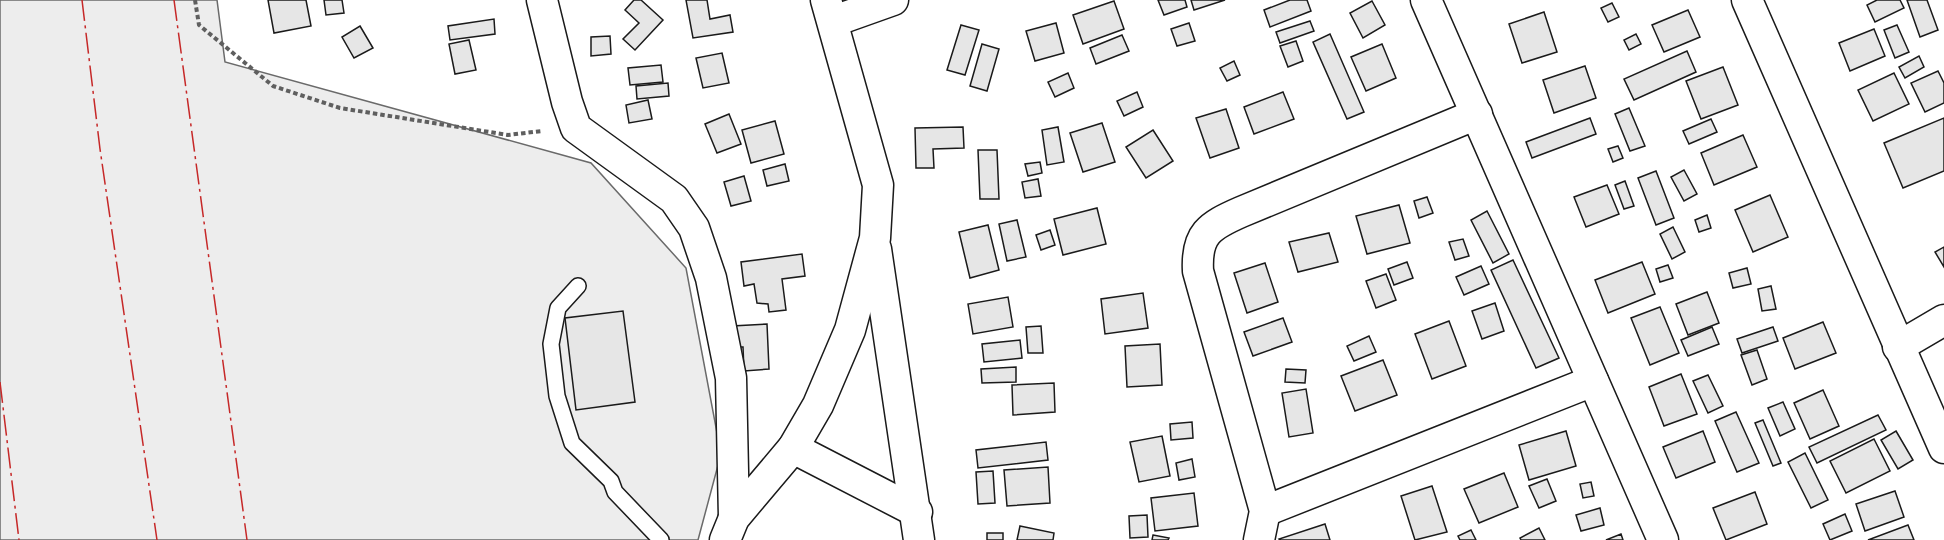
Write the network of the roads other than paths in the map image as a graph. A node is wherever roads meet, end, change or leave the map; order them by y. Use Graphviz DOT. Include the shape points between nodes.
graph roads {
  1 [pos="542,0"];
  2 [pos="893,0"];
  3 [pos="1426,0"];
  4 [pos="1747,0"];
  5 [pos="830,11"];
  6 [pos="1477,114"];
  7 [pos="875,238"];
  8 [pos="578,286"];
  9 [pos="1944,320"];
  10 [pos="1898,347"];
  11 [pos="1593,381"];
  12 [pos="793,448"];
  13 [pos="1944,448"];
  14 [pos="918,526"];
  15 [pos="1262,526"];
  16 [pos="729,529"];
  17 [pos="661,540"];
  18 [pos="1663,540"];
  1 -- 16 [label="street" via="576,128 674,199 694,228 711,278 731,378"];
  2 -- 5 [label="street"];
  3 -- 6 [label="street"];
  4 -- 10 [label="street"];
  5 -- 7 [label="street" via="878,184"];
  6 -- 11 [label="street"];
  6 -- 15 [label="street" via="1220,221 1204,235 1197,257 1198,272"];
  7 -- 12 [label="street" via="850,330 818,405"];
  7 -- 14 [label="street"];
  8 -- 17 [label="lane" via="558,308 551,344 558,396 572,443 611,481 615,492"];
  9 -- 10 [label="street"];
  10 -- 13 [label="street"];
  11 -- 15 [label="street"];
  11 -- 18 [label="street"];
  12 -- 14 [label="street"];
  12 -- 16 [label="street"];
}
